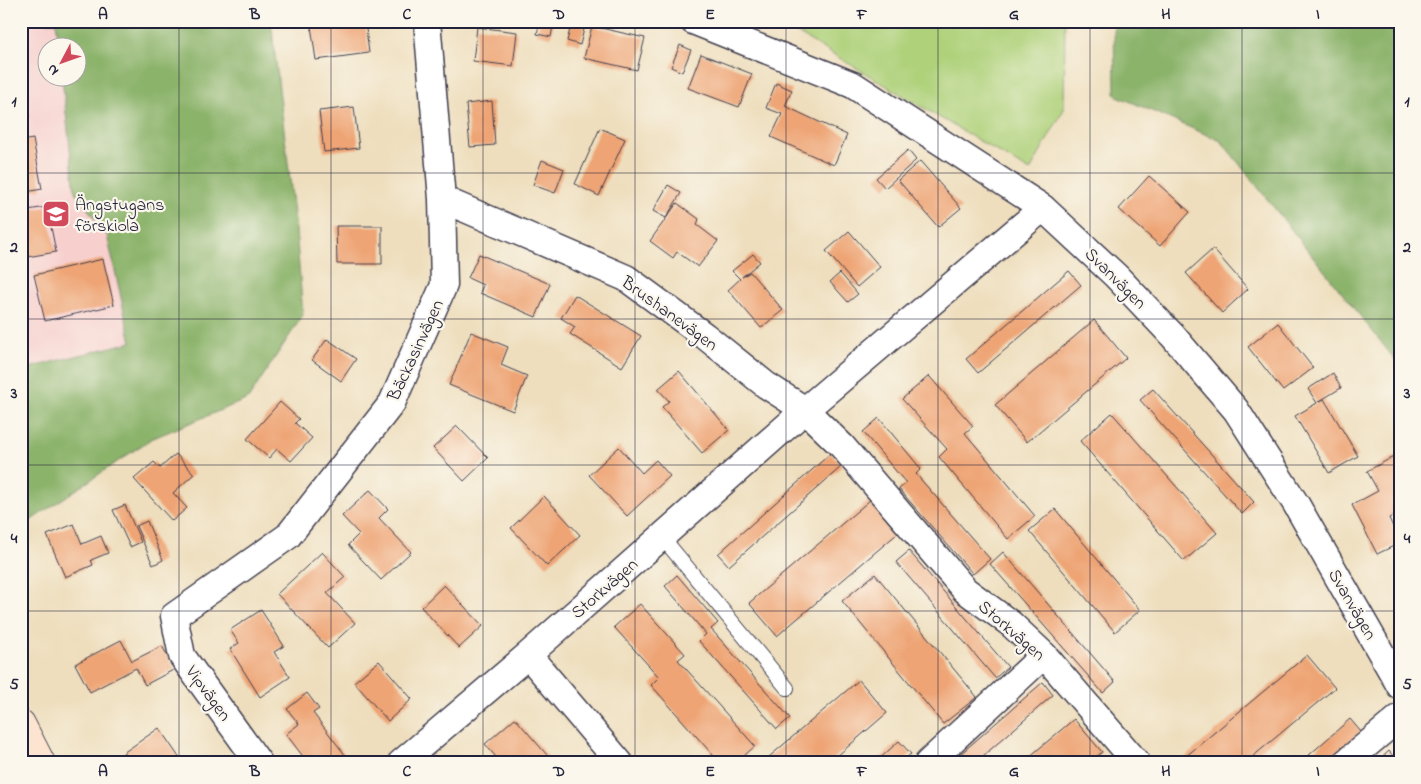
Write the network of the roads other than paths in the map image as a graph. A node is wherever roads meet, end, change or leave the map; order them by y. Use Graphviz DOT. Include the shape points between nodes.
graph roads {
  1 [pos="427,21"];
  2 [pos="693,21"];
  3 [pos="442,199"];
  4 [pos="1043,208"];
  5 [pos="805,410"];
  6 [pos="662,537"];
  7 [pos="174,616"];
  8 [pos="528,654"];
  9 [pos="1044,655"];
  10 [pos="1400,686"];
  11 [pos="787,688"];
  12 [pos="1400,717"];
  13 [pos="21,724"];
  14 [pos="41,763"];
  15 [pos="259,763"];
  16 [pos="401,763"];
  17 [pos="620,763"];
  18 [pos="928,763"];
  19 [pos="1137,763"];
  20 [pos="1345,763"];
  1 -- 3 [label="street, Bäckasinvägen"];
  2 -- 4 [label="street, Svanvägen" via="853,86"];
  3 -- 5 [label="street, Brushanevägen" via="626,278 766,385"];
  3 -- 7 [label="street, Bäckasinvägen" via="444,285 392,403 288,536"];
  4 -- 5 [label="street, Storkvägen"];
  4 -- 10 [label="street, Svanvägen" via="1116,276 1236,410 1296,504"];
  5 -- 6 [label="street, Storkvägen"];
  5 -- 9 [label="street, Storkvägen" via="842,446 965,590 1011,624"];
  6 -- 8 [label="street, Storkvägen"];
  6 -- 11 [label="lane"];
  7 -- 15 [label="street, Vipvägen" via="182,656"];
  8 -- 16 [label="street, Storkvägen"];
  8 -- 17 [label="street"];
  9 -- 18 [label="street"];
  9 -- 19 [label="street, Storkvägen"];
  12 -- 20 [label="street"];
  13 -- 14 [label="street"];
}
